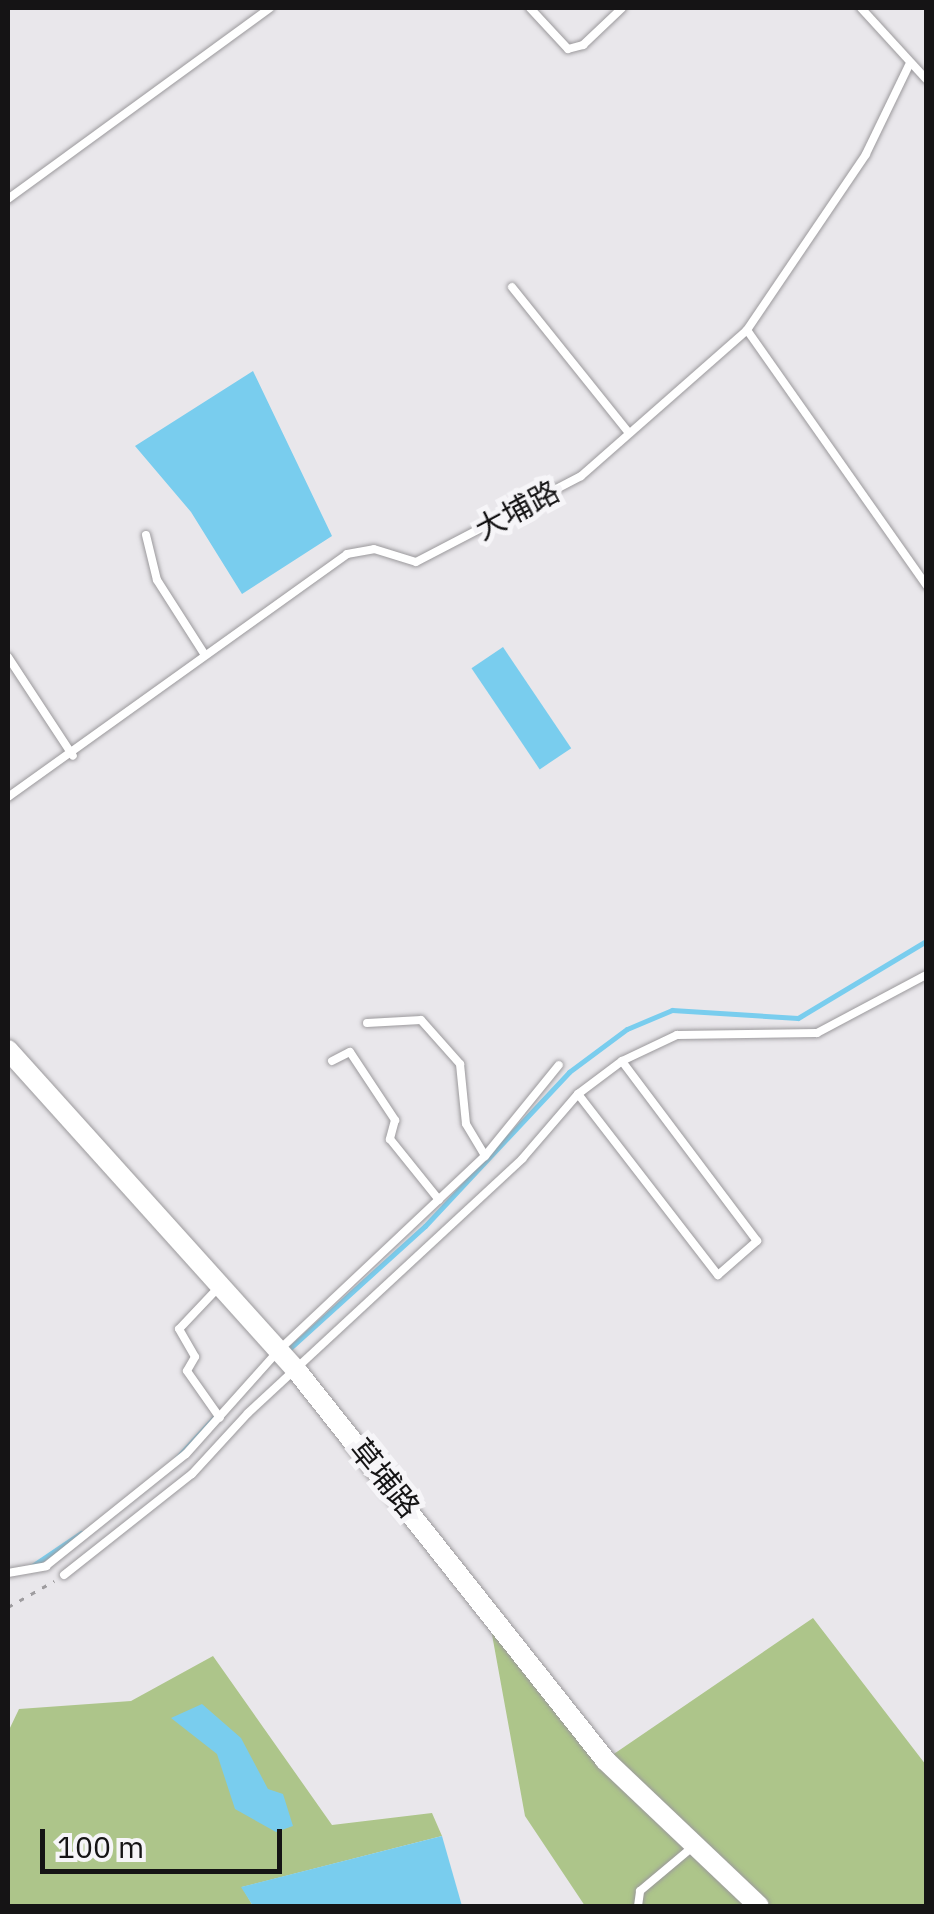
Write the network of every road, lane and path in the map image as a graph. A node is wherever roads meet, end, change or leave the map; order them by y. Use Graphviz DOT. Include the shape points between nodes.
graph roads {
  1 [pos="270,8"];
  2 [pos="530,8"];
  3 [pos="622,8"];
  4 [pos="861,8"];
  5 [pos="909,65"];
  6 [pos="926,79"];
  7 [pos="8,198"];
  8 [pos="512,287"];
  9 [pos="748,330"];
  10 [pos="628,432"];
  11 [pos="146,536"];
  12 [pos="926,585"];
  13 [pos="204,655"];
  14 [pos="8,657"];
  15 [pos="72,756"];
  16 [pos="8,796"];
  17 [pos="926,975"];
  18 [pos="367,1022"];
  19 [pos="8,1050"];
  20 [pos="332,1061"];
  21 [pos="622,1061"];
  22 [pos="559,1064"];
  23 [pos="578,1094"];
  24 [pos="485,1156"];
  25 [pos="439,1200"];
  26 [pos="220,1286"];
  27 [pos="279,1350"];
  28 [pos="297,1371"];
  29 [pos="220,1418"];
  30 [pos="8,1573"];
  31 [pos="64,1576"];
  32 [pos="8,1607"];
  33 [pos="690,1849"];
  34 [pos="638,1906"];
  35 [pos="759,1906"];
  1 -- 7 [label="lane"];
  2 -- 3 [label="lane" via="568,49 583,46"];
  4 -- 5 [label="lane"];
  5 -- 6 [label="lane"];
  5 -- 9 [label="lane, 大埔路" via="866,154"];
  8 -- 10 [label="lane"];
  9 -- 10 [label="lane, 大埔路"];
  9 -- 12 [label="lane"];
  10 -- 13 [label="lane, 大埔路" via="582,476 416,562 374,549 348,554"];
  11 -- 13 [label="lane" via="157,580"];
  13 -- 15 [label="lane, 大埔路"];
  14 -- 15 [label="lane"];
  15 -- 16 [label="lane, 大埔路"];
  17 -- 21 [label="lane" via="817,1033 677,1035"];
  18 -- 24 [label="lane" via="421,1020 460,1064 466,1124"];
  19 -- 26 [label="street, 草埔路"];
  20 -- 25 [label="lane" via="350,1052 395,1120 390,1139"];
  21 -- 23 [label="lane"];
  21 -- 23 [label="lane" via="758,1241 718,1276"];
  22 -- 24 [label="lane"];
  23 -- 28 [label="lane" via="522,1158"];
  24 -- 25 [label="lane"];
  25 -- 27 [label="lane"];
  26 -- 27 [label="street, 草埔路"];
  26 -- 29 [label="lane" via="180,1329 194,1357 187,1371"];
  27 -- 28 [label="street, 草埔路"];
  27 -- 29 [label="lane"];
  28 -- 31 [label="lane" via="192,1474"];
  28 -- 33 [label="street, 草埔路" via="604,1760"];
  29 -- 30 [label="lane" via="46,1566"];
  31 -- 32 [label="path"];
  33 -- 34 [label="lane" via="640,1891"];
  33 -- 35 [label="street, 草埔路"];
}
